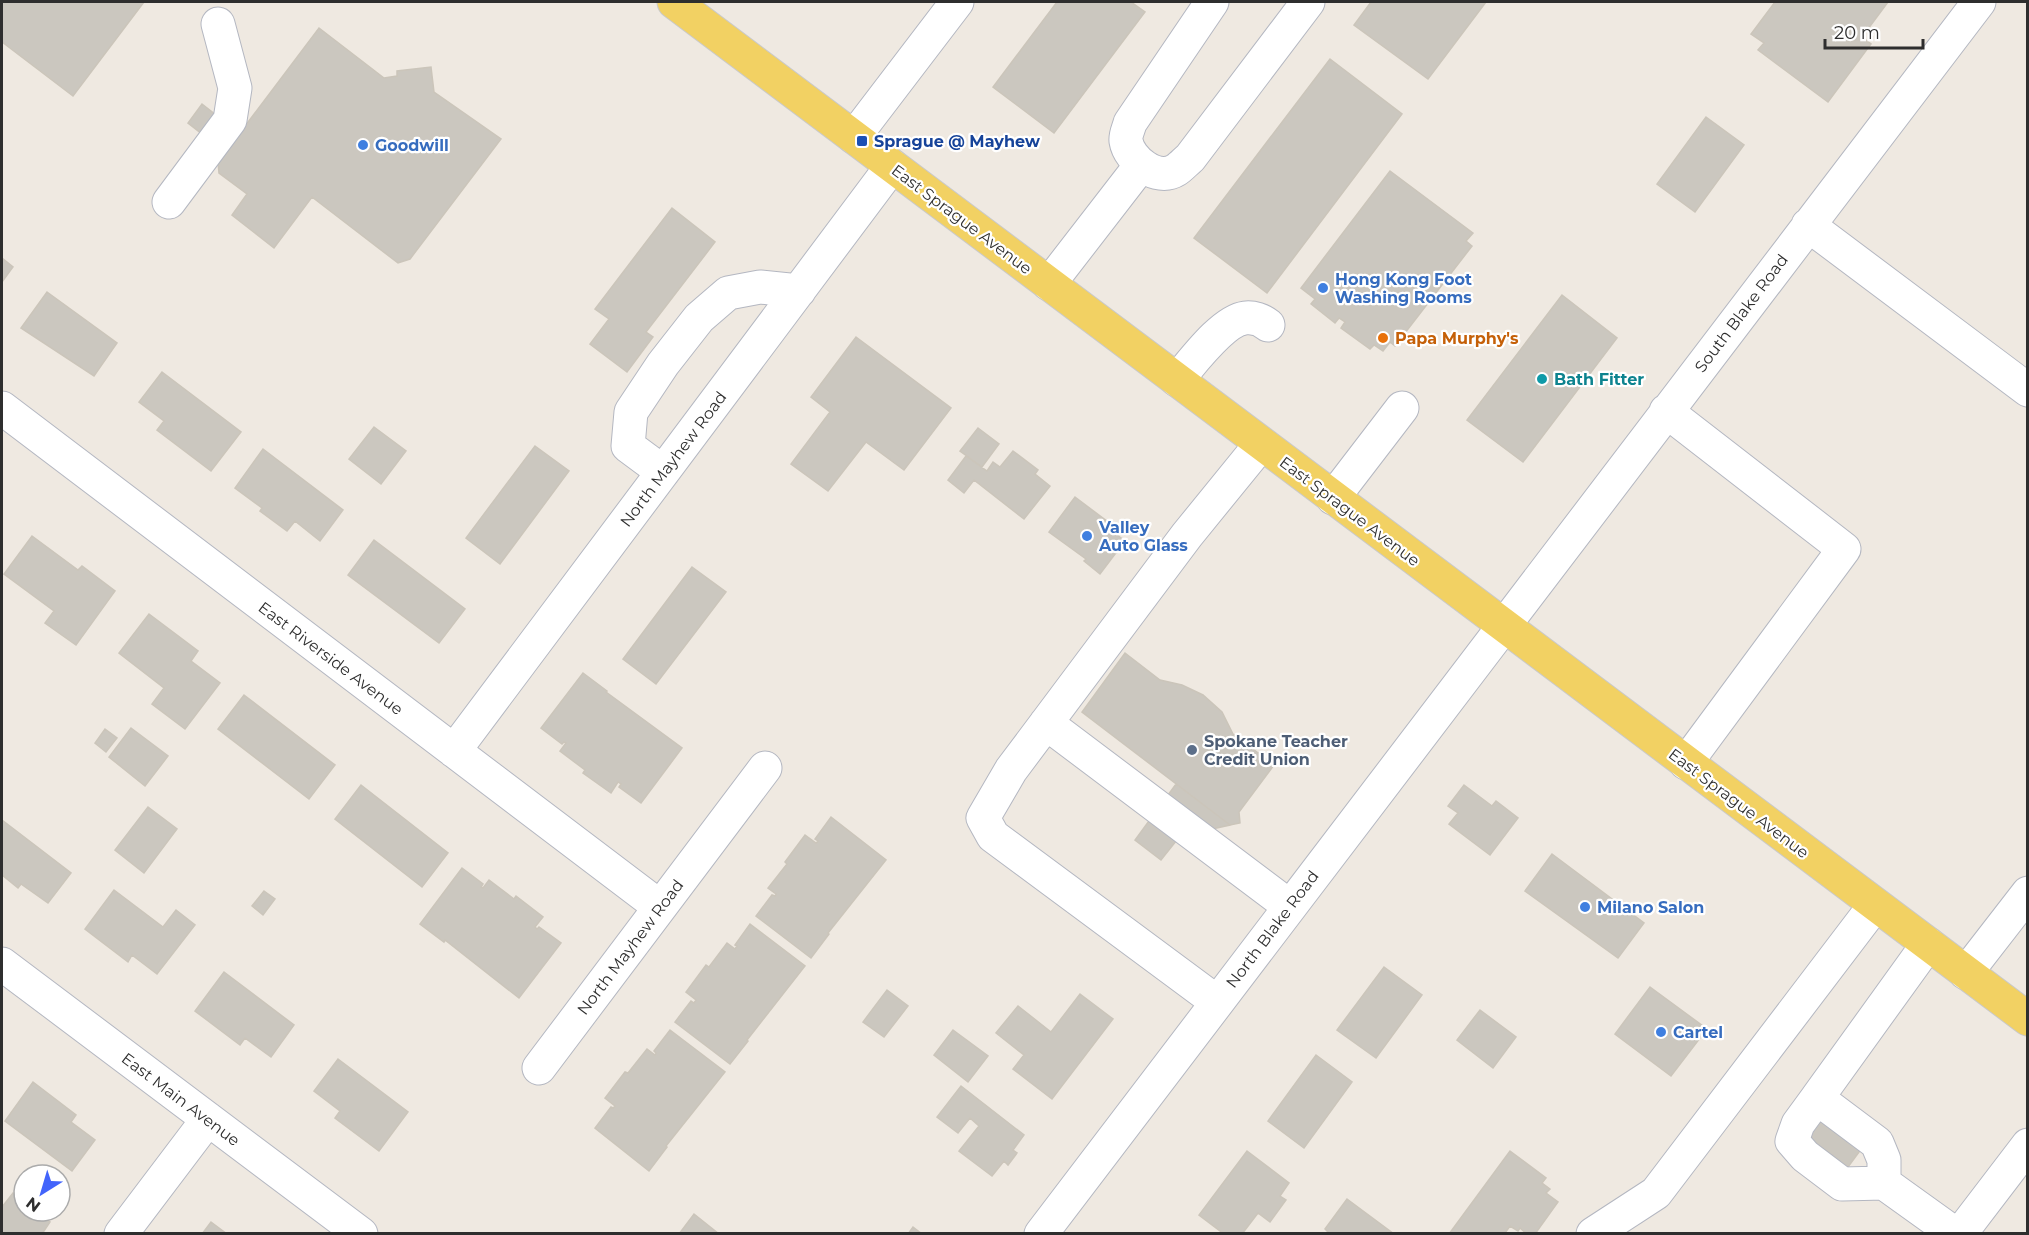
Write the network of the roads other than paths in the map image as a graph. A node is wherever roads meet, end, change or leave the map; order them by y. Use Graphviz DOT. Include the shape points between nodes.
graph roads {
  1 [pos="674,2"];
  2 [pos="957,2"];
  3 [pos="1212,2"];
  4 [pos="1308,2"];
  5 [pos="1979,2"];
  6 [pos="218,24"];
  7 [pos="855,138"];
  8 [pos="1141,165"];
  9 [pos="892,166"];
  10 [pos="169,202"];
  11 [pos="1808,225"];
  12 [pos="1049,284"];
  13 [pos="798,291"];
  14 [pos="1268,325"];
  15 [pos="1177,380"];
  16 [pos="2028,390"];
  17 [pos="2,408"];
  18 [pos="1402,408"];
  19 [pos="1666,411"];
  20 [pos="1261,444"];
  21 [pos="663,472"];
  22 [pos="1334,498"];
  23 [pos="1503,625"];
  24 [pos="1046,723"];
  25 [pos="454,751"];
  26 [pos="1686,763"];
  27 [pos="765,768"];
  28 [pos="2028,893"];
  29 [pos="1875,904"];
  30 [pos="1289,906"];
  31 [pos="660,907"];
  32 [pos="1928,944"];
  33 [pos="2,964"];
  34 [pos="1966,973"];
  35 [pos="1217,1002"];
  36 [pos="2028,1019"];
  37 [pos="539,1068"];
  38 [pos="1817,1098"];
  39 [pos="208,1119"];
  40 [pos="2028,1144"];
  41 [pos="1884,1183"];
  42 [pos="122,1233"];
  43 [pos="361,1233"];
  44 [pos="1041,1233"];
  45 [pos="1593,1233"];
  46 [pos="1955,1233"];
  47 [pos="1960,1233"];
  1 -- 7 [label="main road, East Sprague Avenue"];
  2 -- 7 [label="street"];
  3 -- 8 [label="street" via="1131,123 1125,139 1130,153"];
  4 -- 8 [label="street" via="1190,158 1174,171 1158,172"];
  5 -- 11 [label="street, South Blake Road"];
  6 -- 10 [label="street" via="235,88 230,120"];
  7 -- 9 [label="main road, East Sprague Avenue"];
  8 -- 12 [label="street"];
  9 -- 12 [label="main road, East Sprague Avenue"];
  9 -- 13 [label="street, North Mayhew Road"];
  11 -- 16 [label="street"];
  11 -- 19 [label="street, South Blake Road"];
  12 -- 15 [label="main road, East Sprague Avenue"];
  13 -- 21 [label="street, North Mayhew Road"];
  13 -- 21 [label="street" via="760,287 728,293 699,318 663,364 631,412 628,446"];
  14 -- 15 [label="street" via="1245,318 1226,327"];
  15 -- 20 [label="main road, East Sprague Avenue"];
  17 -- 25 [label="street, East Riverside Avenue"];
  18 -- 22 [label="street"];
  19 -- 23 [label="street, South Blake Road"];
  19 -- 26 [label="street" via="1844,549"];
  20 -- 22 [label="main road, East Sprague Avenue"];
  20 -- 24 [label="street" via="1187,535"];
  21 -- 25 [label="street, North Mayhew Road"];
  22 -- 23 [label="main road, East Sprague Avenue"];
  23 -- 26 [label="main road, East Sprague Avenue"];
  23 -- 30 [label="street, North Blake Road"];
  24 -- 30 [label="street"];
  24 -- 35 [label="street" via="1011,770 983,818 993,836"];
  25 -- 31 [label="street, East Riverside Avenue"];
  26 -- 29 [label="main road, East Sprague Avenue"];
  27 -- 31 [label="street, North Mayhew Road"];
  28 -- 34 [label="street"];
  29 -- 32 [label="main road, East Sprague Avenue"];
  29 -- 45 [label="street" via="1656,1193"];
  30 -- 35 [label="street, North Blake Road"];
  31 -- 37 [label="street, North Mayhew Road"];
  32 -- 34 [label="main road, East Sprague Avenue"];
  32 -- 38 [label="street"];
  33 -- 39 [label="street, East Main Avenue"];
  34 -- 36 [label="main road, East Sprague Avenue"];
  35 -- 44 [label="street, North Blake Road"];
  38 -- 41 [label="street" via="1877,1143 1884,1160"];
  38 -- 41 [label="street" via="1798,1124 1792,1141 1842,1184"];
  39 -- 42 [label="street"];
  39 -- 43 [label="street, East Main Avenue"];
  40 -- 47 [label="street"];
  41 -- 46 [label="street"];
}
